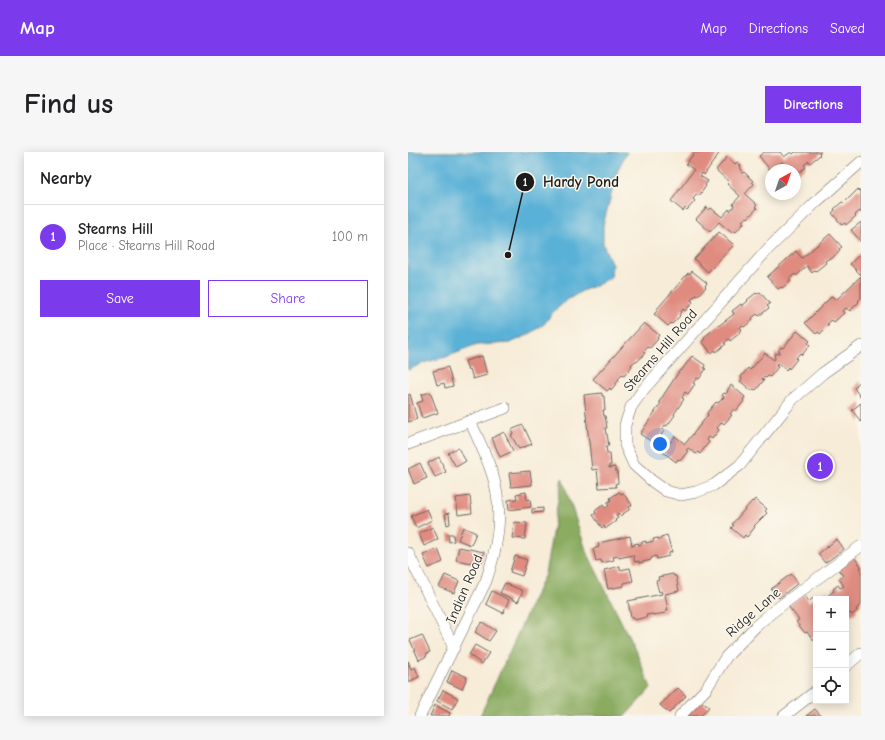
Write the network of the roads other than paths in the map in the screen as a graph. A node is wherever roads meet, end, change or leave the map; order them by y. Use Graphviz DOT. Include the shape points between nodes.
graph roads {
  1 [pos="861,162"];
  2 [pos="861,346"];
  3 [pos="505,408"];
  4 [pos="470,421"];
  5 [pos="408,444"];
  6 [pos="861,546"];
  7 [pos="408,553"];
  8 [pos="454,648"];
  9 [pos="861,652"];
  10 [pos="849,663"];
  11 [pos="813,692"];
  12 [pos="420,716"];
  13 [pos="680,716"];
  14 [pos="784,716"];
  1 -- 2 [label="street, Stearns Hill Road" via="768,249 643,390 631,407 625,425 625,445 634,465 666,491 681,495 714,486 740,465 793,399 823,373"];
  3 -- 4 [label="street"];
  4 -- 5 [label="street"];
  4 -- 8 [label="street, Indian Road" via="495,483 499,509 498,537 486,581"];
  6 -- 13 [label="street, Ridge Lane" via="756,626 726,657 706,689"];
  7 -- 8 [label="street"];
  8 -- 12 [label="street, Indian Road"];
  9 -- 10 [label="street"];
  11 -- 14 [label="street"];
}
